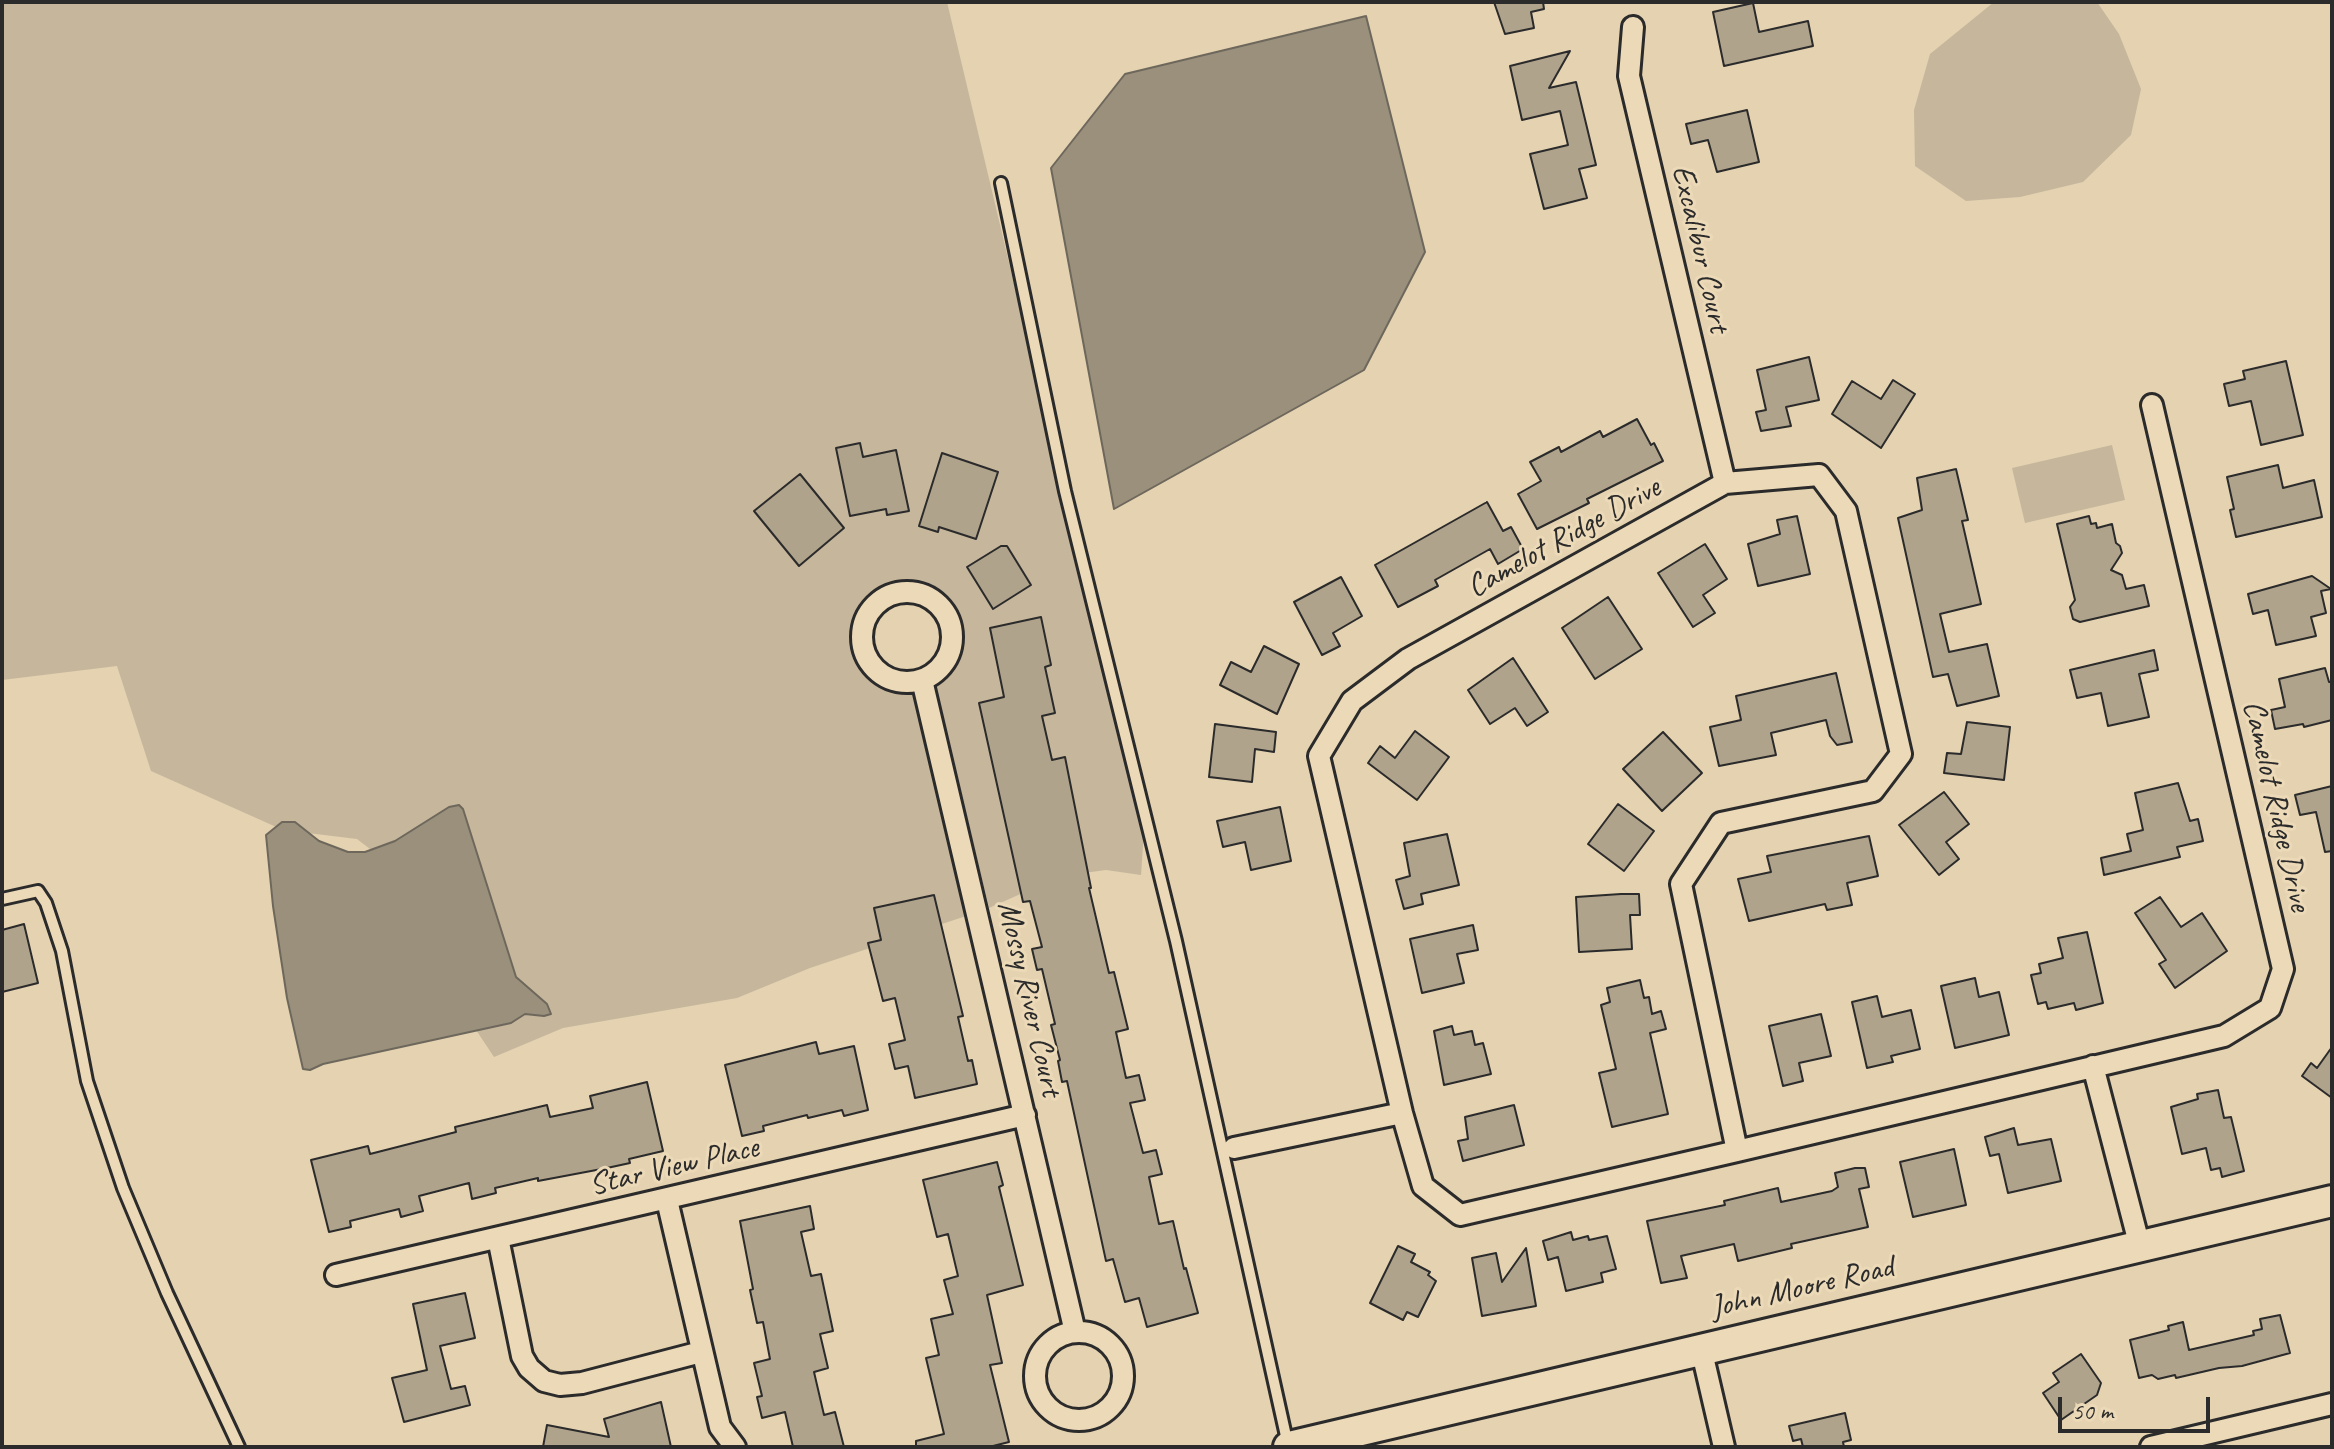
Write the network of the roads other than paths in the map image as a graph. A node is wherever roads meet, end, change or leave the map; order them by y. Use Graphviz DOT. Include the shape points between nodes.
graph roads {
  1 [pos="1633,27"];
  2 [pos="1001,183"];
  3 [pos="2152,405"];
  4 [pos="1725,483"];
  5 [pos="922,680"];
  6 [pos="2,899"];
  7 [pos="2093,1066"];
  8 [pos="1402,1113"];
  9 [pos="1025,1115"];
  10 [pos="1234,1148"];
  11 [pos="1737,1151"];
  12 [pos="667,1200"];
  13 [pos="2332,1201"];
  14 [pos="498,1238"];
  15 [pos="2140,1247"];
  16 [pos="336,1275"];
  17 [pos="1075,1332"];
  18 [pos="1701,1348"];
  19 [pos="701,1352"];
  20 [pos="2332,1404"];
  21 [pos="718,1437"];
  22 [pos="1298,1446"];
  23 [pos="239,1447"];
  24 [pos="735,1447"];
  25 [pos="1724,1447"];
  26 [pos="2151,1447"];
  1 -- 4 [label="street, Excalibur Court" via="1629,76"];
  2 -- 22 [label="lane" via="1065,491"];
  3 -- 7 [label="street, Camelot Ridge Drive" via="2283,969 2270,1008 2224,1036"];
  4 -- 8 [label="street, Camelot Ridge Drive" via="1408,659 1352,701 1319,756"];
  4 -- 11 [label="street, Camelot Ridge Drive" via="1819,475 1846,511 1901,754 1873,791 1721,823 1681,884"];
  5 -- 5 [label="street" via="946,661 952,630 937,603 924,595 895,593 872,609 865,622 865,651 881,674 894,680"];
  5 -- 9 [label="street, Mossy River Court"];
  6 -- 23 [label="lane" via="38,891 46,903 62,951 87,1081 123,1188"];
  7 -- 11 [label="street, Camelot Ridge Drive"];
  7 -- 15 [label="street"];
  8 -- 10 [label="street"];
  8 -- 11 [label="street, Camelot Ridge Drive" via="1423,1186 1460,1215"];
  9 -- 12 [label="street, Star View Place"];
  9 -- 17 [label="street, Mossy River Court"];
  12 -- 14 [label="street, Star View Place"];
  12 -- 19 [label="street"];
  13 -- 15 [label="street, John Moore Road"];
  14 -- 16 [label="street, Star View Place"];
  14 -- 19 [label="street" via="522,1356 544,1381 582,1383"];
  15 -- 18 [label="street, John Moore Road"];
  17 -- 17 [label="street" via="1102,1338 1120,1359 1123,1373 1116,1400 1094,1417 1079,1420 1051,1411 1041,1399 1035,1370 1048,1344"];
  18 -- 22 [label="street, John Moore Road"];
  18 -- 25 [label="street"];
  19 -- 21 [label="street"];
  20 -- 26 [label="street"];
  21 -- 24 [label="street"];
}
